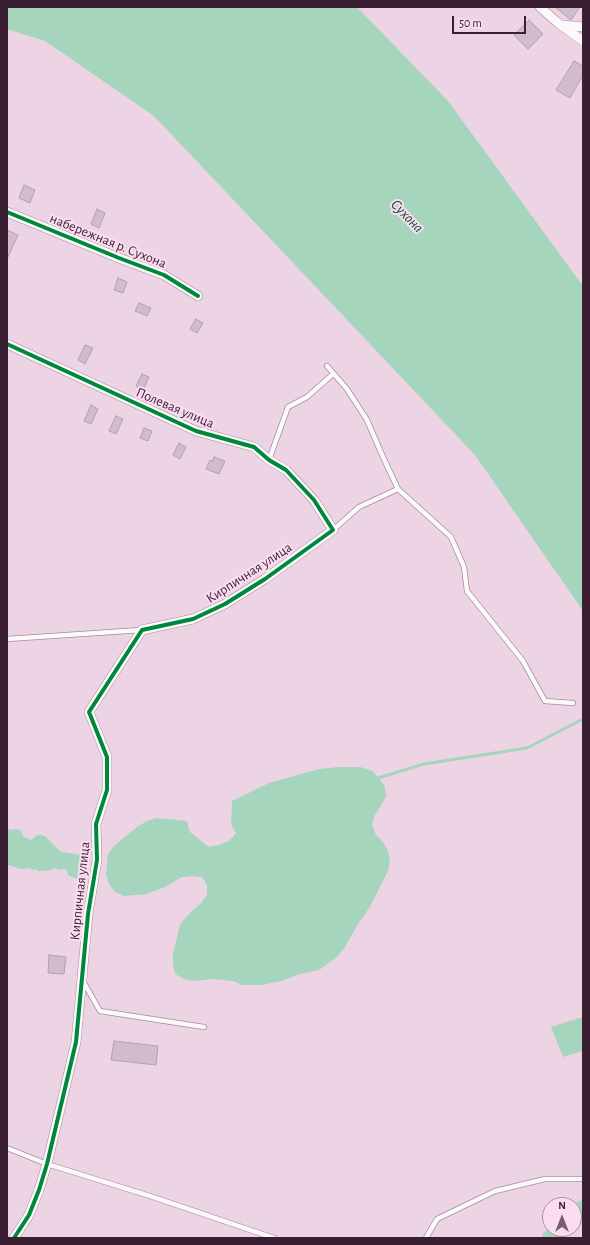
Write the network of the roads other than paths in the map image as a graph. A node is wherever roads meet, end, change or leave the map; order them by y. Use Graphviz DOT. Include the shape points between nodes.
graph roads {
  1 [pos="540,7"];
  2 [pos="561,25"];
  3 [pos="583,27"];
  4 [pos="583,40"];
  5 [pos="7,212"];
  6 [pos="198,296"];
  7 [pos="7,344"];
  8 [pos="327,366"];
  9 [pos="333,374"];
  10 [pos="269,460"];
  11 [pos="398,489"];
  12 [pos="333,530"];
  13 [pos="142,630"];
  14 [pos="7,639"];
  15 [pos="573,703"];
  16 [pos="82,980"];
  17 [pos="204,1027"];
  18 [pos="7,1148"];
  19 [pos="47,1164"];
  20 [pos="583,1179"];
  21 [pos="14,1238"];
  22 [pos="274,1238"];
  23 [pos="426,1238"];
  1 -- 2 [label="street"];
  2 -- 3 [label="street"];
  2 -- 4 [label="street"];
  5 -- 6 [label="street, набережная р. Сухона" via="164,275"];
  7 -- 10 [label="street, Полевая улица" via="196,431 254,447"];
  8 -- 9 [label="lane"];
  9 -- 10 [label="lane" via="307,397 288,407"];
  9 -- 11 [label="lane" via="347,389 367,420"];
  10 -- 12 [label="street, Полевая улица" via="286,470 314,500"];
  11 -- 12 [label="lane" via="359,507"];
  11 -- 15 [label="lane" via="451,537 464,566 467,591 523,661 545,702"];
  12 -- 13 [label="street, Кирпичная улица" via="225,604 193,619"];
  13 -- 14 [label="lane"];
  13 -- 16 [label="street, Кирпичная улица" via="89,712 107,758 107,790 96,824 97,860 88,914"];
  16 -- 17 [label="lane" via="100,1011"];
  16 -- 19 [label="street, Кирпичная улица" via="76,1042"];
  18 -- 19 [label="lane"];
  19 -- 21 [label="street, Кирпичная улица" via="29,1215"];
  19 -- 22 [label="lane"];
  20 -- 23 [label="lane" via="545,1179 495,1191 437,1219"];
}
